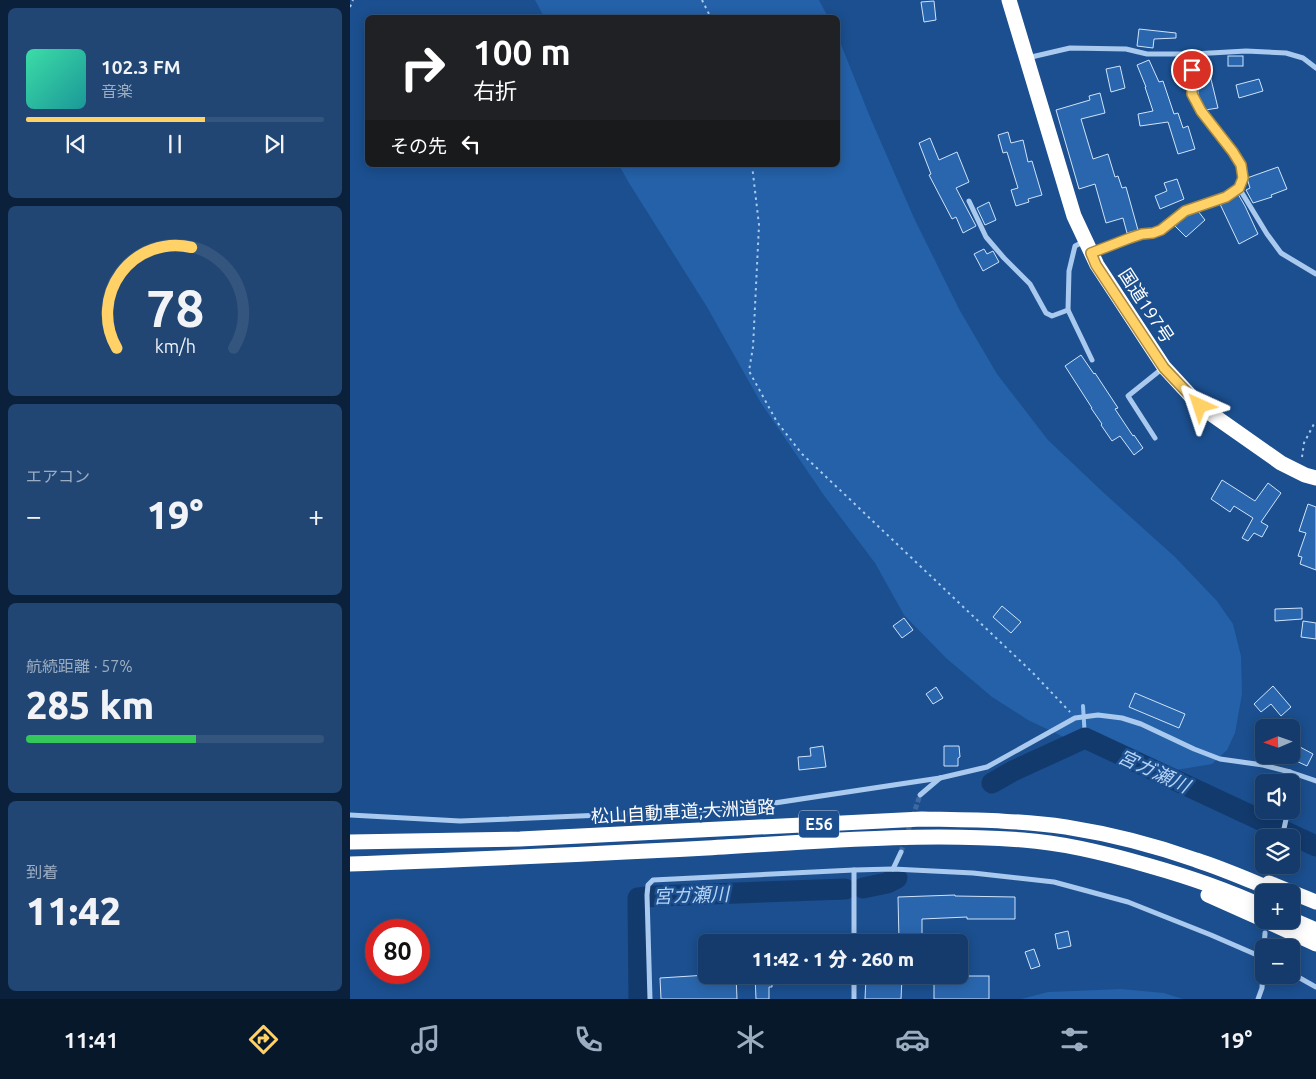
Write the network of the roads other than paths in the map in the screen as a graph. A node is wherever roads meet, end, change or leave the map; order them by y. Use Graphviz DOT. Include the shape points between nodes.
graph roads {
  1 [pos="1009,0"];
  2 [pos="1193,54"];
  3 [pos="1027,58"];
  4 [pos="1316,68"];
  5 [pos="1239,188"];
  6 [pos="969,201"];
  7 [pos="1088,246"];
  8 [pos="1316,274"];
  9 [pos="1068,310"];
  10 [pos="1092,360"];
  11 [pos="1164,368"];
  12 [pos="1155,438"];
  13 [pos="1316,478"];
  14 [pos="1290,772"];
  15 [pos="940,778"];
  16 [pos="1316,781"];
  17 [pos="920,796"];
  18 [pos="350,815"];
  19 [pos="350,842"];
  20 [pos="901,852"];
  21 [pos="1196,860"];
  22 [pos="1134,861"];
  23 [pos="350,864"];
  24 [pos="893,869"];
  25 [pos="854,870"];
  26 [pos="1258,884"];
  27 [pos="1300,902"];
  28 [pos="1316,902"];
  29 [pos="1255,903"];
  30 [pos="1316,910"];
  31 [pos="1255,920"];
  32 [pos="1300,923"];
  33 [pos="1277,929"];
  34 [pos="1316,930"];
  35 [pos="854,934"];
  36 [pos="1316,944"];
  37 [pos="1255,954"];
  38 [pos="1300,978"];
  39 [pos="854,984"];
  40 [pos="1262,984"];
  41 [pos="1316,987"];
  42 [pos="650,999"];
  43 [pos="854,999"];
  44 [pos="1258,999"];
  1 -- 3 [label="highway, 国道197号"];
  2 -- 3 [label="street" via="1070,48"];
  2 -- 4 [label="street" via="1286,53 1303,58"];
  2 -- 5 [label="street" via="1192,94 1241,165 1243,178"];
  3 -- 7 [label="highway, 国道197号" via="1074,216"];
  5 -- 7 [label="street" via="1226,197 1185,211 1161,230"];
  5 -- 8 [label="street" via="1281,253"];
  6 -- 9 [label="street" via="986,237 1030,284 1046,313 1052,316"];
  7 -- 9 [label="street" via="1075,246 1069,271"];
  7 -- 11 [label="highway, 国道197号" via="1096,265"];
  9 -- 10 [label="street"];
  11 -- 12 [label="street" via="1128,396"];
  11 -- 13 [label="highway, 国道197号" via="1200,406 1281,463"];
  14 -- 15 [label="street" via="1220,759 1141,724 1098,715 1075,718 987,767"];
  14 -- 16 [label="street"];
  15 -- 17 [label="street"];
  15 -- 18 [label="street" via="748,807 674,812 460,821"];
  19 -- 21 [label="highway, 松山自動車道;大洲道路 / E56" via="520,839 922,819 983,820 1066,827 1138,842"];
  20 -- 24 [label="street"];
  21 -- 26 [label="highway, 松山自動車道;大洲道路 / E56"];
  21 -- 28 [label="highway" via="1260,879"];
  22 -- 23 [label="highway, 松山自動車道;大洲道路 / E56" via="1024,840 922,838"];
  22 -- 29 [label="highway, 松山自動車道;大洲道路 / E56" via="1190,878"];
  22 -- 31 [label="highway"];
  24 -- 25 [label="street"];
  24 -- 37 [label="street" via="1054,882 1128,902"];
  25 -- 35 [label="street"];
  25 -- 42 [label="street" via="653,880 647,895"];
  27 -- 30 [label="highway"];
  32 -- 34 [label="highway"];
  33 -- 36 [label="highway"];
  38 -- 41 [label="street"];
  39 -- 43 [label="street"];
  40 -- 44 [label="street"];
}
